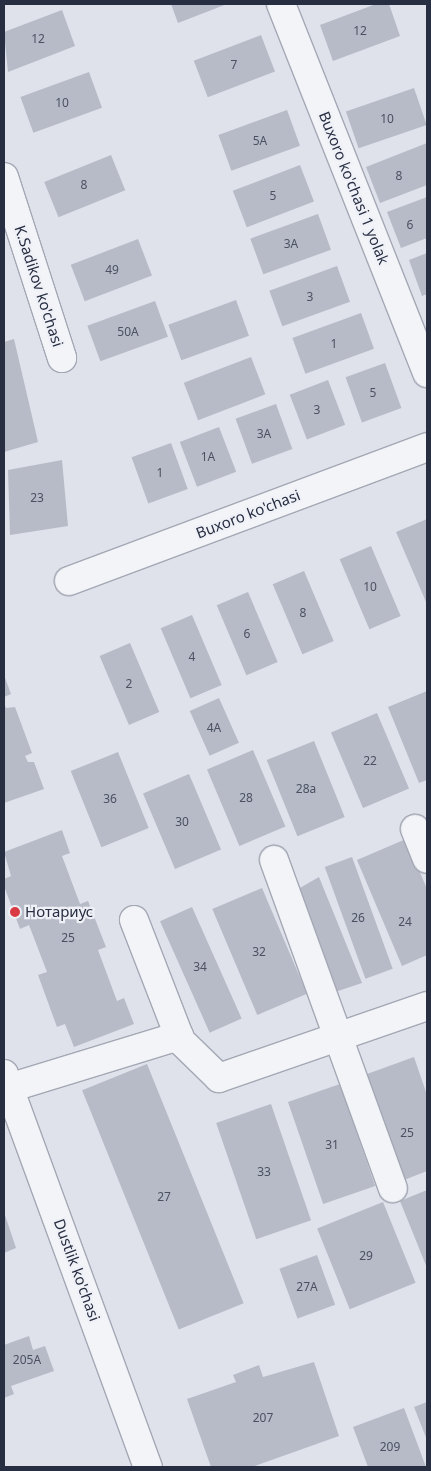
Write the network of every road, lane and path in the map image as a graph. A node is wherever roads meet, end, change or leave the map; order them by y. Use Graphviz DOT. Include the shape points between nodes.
graph roads {
  1 [pos="281,4"];
  2 [pos="4,178"];
  3 [pos="58,345"];
  4 [pos="427,373"];
  5 [pos="427,447"];
  6 [pos="69,581"];
  7 [pos="415,829"];
  8 [pos="427,859"];
  9 [pos="274,860"];
  10 [pos="134,920"];
  11 [pos="427,1006"];
  12 [pos="335,1035"];
  13 [pos="179,1036"];
  14 [pos="6,1081"];
  15 [pos="393,1188"];
  16 [pos="148,1467"];
  1 -- 4 [label="street, Buxoro ko'chasi 1 yolak"];
  2 -- 3 [label="street, K.Sadikov ko'chasi"];
  5 -- 6 [label="street, Buxoro ko'chasi"];
  7 -- 8 [label="street"];
  9 -- 12 [label="street"];
  10 -- 13 [label="street"];
  11 -- 12 [label="street"];
  12 -- 13 [label="street" via="219,1078"];
  12 -- 15 [label="street"];
  13 -- 14 [label="street"];
  14 -- 16 [label="street, Dustlik ko'chasi"];
}
